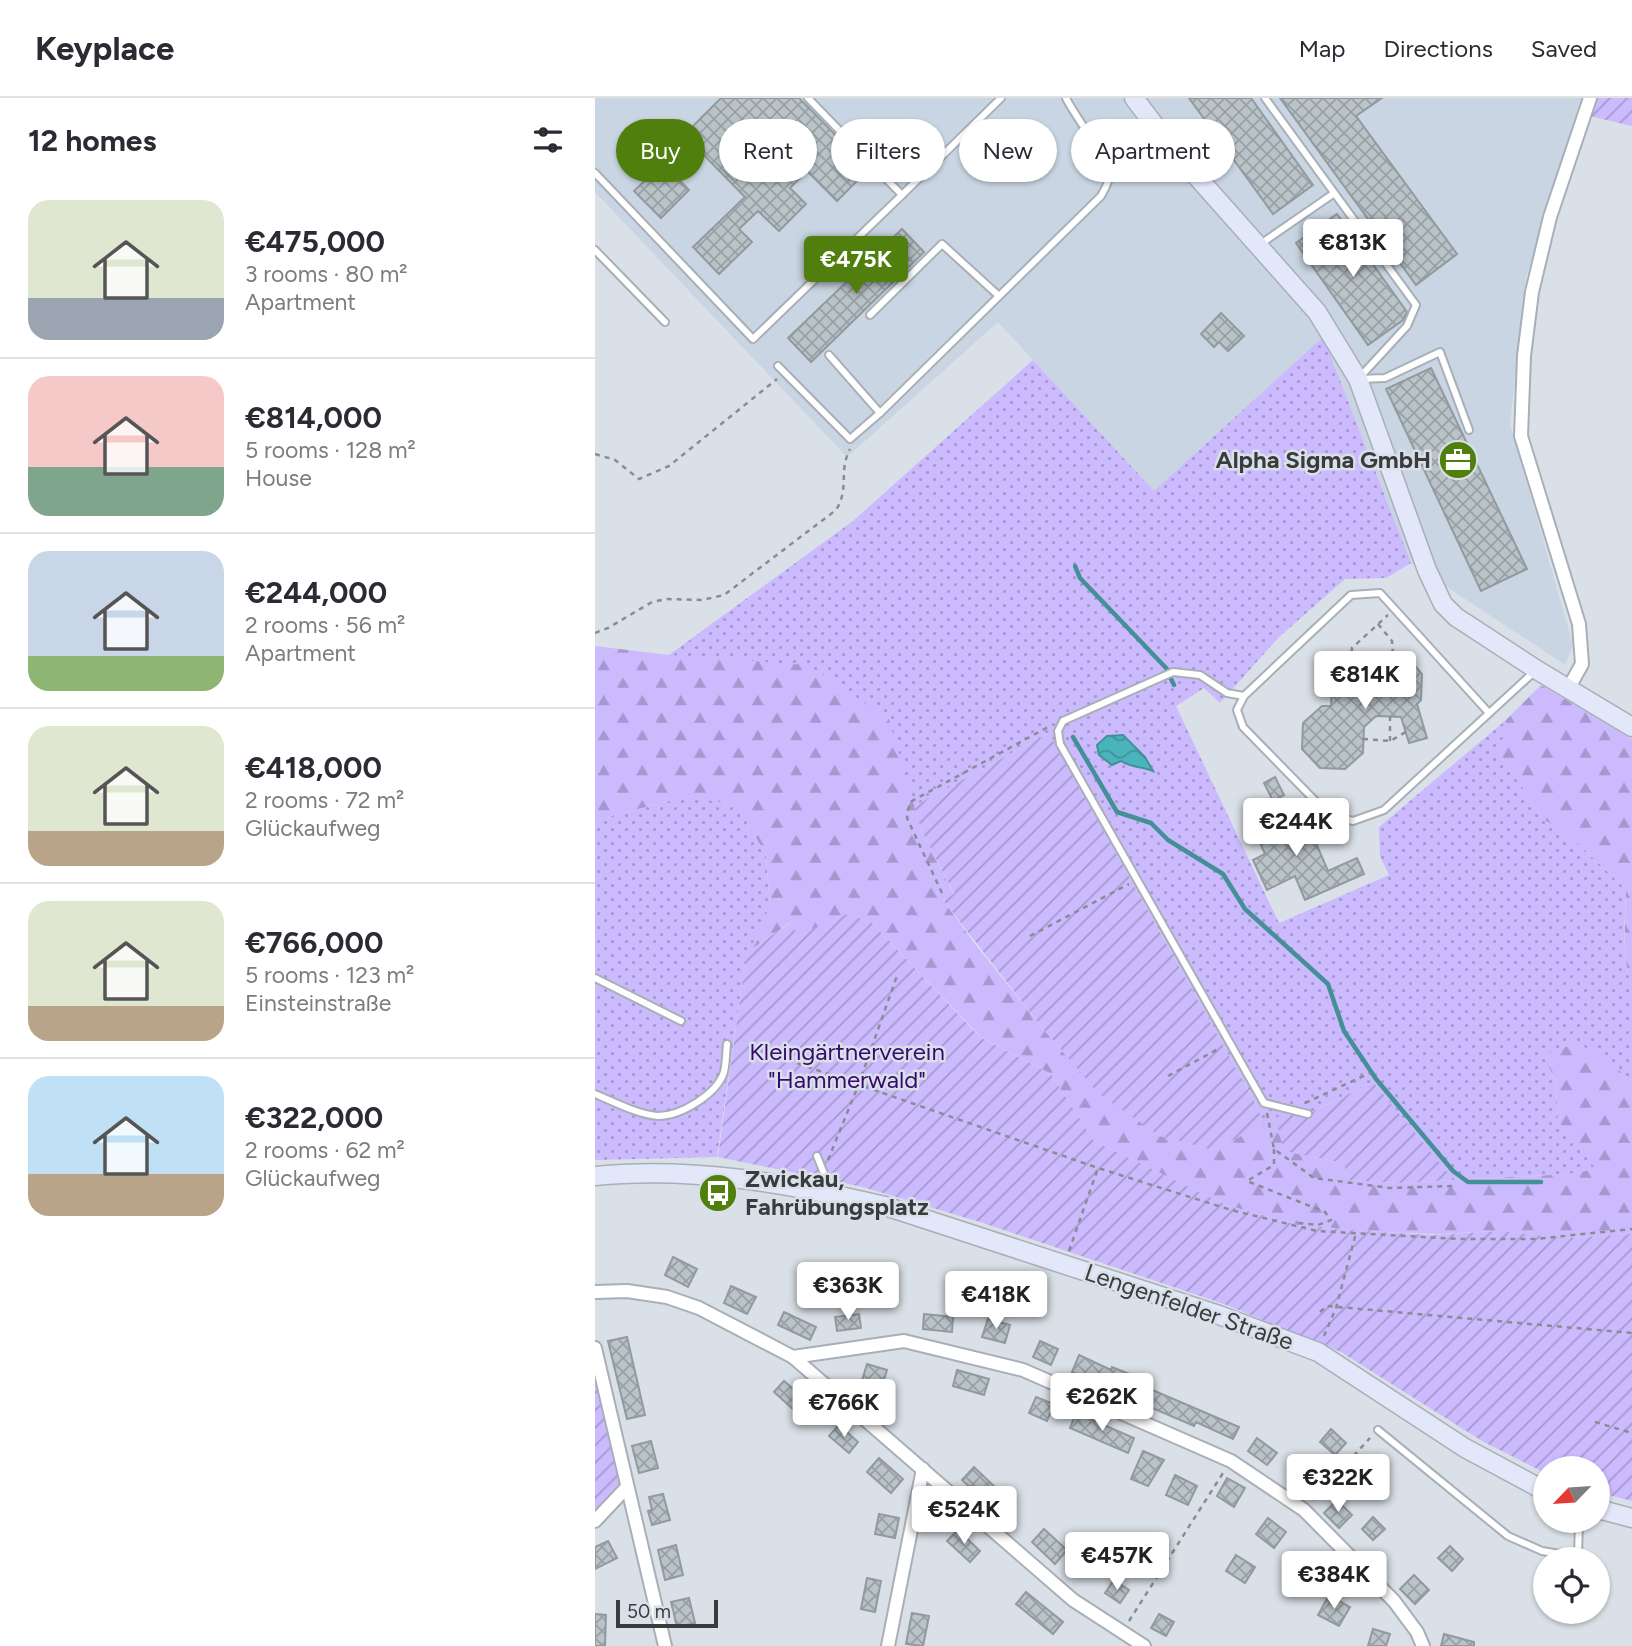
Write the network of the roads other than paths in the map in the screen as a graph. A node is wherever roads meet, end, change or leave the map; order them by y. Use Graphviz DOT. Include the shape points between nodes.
graph roads {
  1 [pos="808,98"];
  2 [pos="1001,98"];
  3 [pos="1066,98"];
  4 [pos="1134,98"];
  5 [pos="1265,98"];
  6 [pos="1590,98"];
  7 [pos="595,173"];
  8 [pos="1333,194"];
  9 [pos="902,195"];
  10 [pos="1258,246"];
  11 [pos="595,250"];
  12 [pos="999,296"];
  13 [pos="870,315"];
  14 [pos="665,322"];
  15 [pos="829,355"];
  16 [pos="778,366"];
  17 [pos="1358,379"];
  18 [pos="880,413"];
  19 [pos="1469,430"];
  20 [pos="1537,670"];
  21 [pos="1568,689"];
  22 [pos="1244,696"];
  23 [pos="1489,713"];
  24 [pos="1632,727"];
  25 [pos="595,978"];
  26 [pos="681,1021"];
  27 [pos="727,1044"];
  28 [pos="595,1094"];
  29 [pos="1308,1114"];
  30 [pos="817,1156"];
  31 [pos="595,1176"];
  32 [pos="831,1193"];
  33 [pos="595,1292"];
  34 [pos="595,1348"];
  35 [pos="793,1357"];
  36 [pos="1378,1430"];
  37 [pos="923,1469"];
  38 [pos="1533,1485"];
  39 [pos="627,1487"];
  40 [pos="1610,1512"];
  41 [pos="1632,1518"];
  42 [pos="595,1521"];
  43 [pos="1579,1533"];
  44 [pos="665,1646"];
  45 [pos="888,1646"];
  46 [pos="1145,1646"];
  47 [pos="1423,1646"];
  1 -- 9 [label="lane"];
  2 -- 9 [label="lane"];
  3 -- 12 [label="lane" via="1107,162 1108,181 1101,196"];
  4 -- 10 [label="main road"];
  5 -- 8 [label="lane"];
  6 -- 21 [label="street" via="1550,217 1532,292 1521,436 1579,624 1582,664"];
  7 -- 9 [label="lane" via="753,339"];
  8 -- 10 [label="lane"];
  8 -- 17 [label="lane" via="1416,305 1407,326"];
  10 -- 17 [label="main road" via="1317,312"];
  11 -- 14 [label="lane"];
  12 -- 13 [label="lane" via="942,244"];
  12 -- 18 [label="lane"];
  15 -- 18 [label="lane"];
  16 -- 18 [label="lane" via="850,439"];
  17 -- 19 [label="lane" via="1385,378 1440,352"];
  17 -- 20 [label="main road" via="1443,604"];
  20 -- 21 [label="main road"];
  20 -- 23 [label="lane"];
  21 -- 24 [label="main road"];
  22 -- 23 [label="lane" via="1352,595 1380,593"];
  22 -- 23 [label="lane" via="1237,710 1243,727 1329,815 1353,821 1384,810"];
  22 -- 29 [label="lane" via="1227,693 1200,675 1173,671 1063,721 1058,731 1060,744 1264,1103"];
  25 -- 26 [label="lane"];
  27 -- 28 [label="lane" via="723,1073 708,1096 686,1108 658,1116"];
  30 -- 32 [label="lane"];
  31 -- 32 [label="main road, Lengenfelder Straße" via="715,1176"];
  32 -- 38 [label="main road, Lengenfelder Straße" via="1063,1264 1318,1352 1465,1448"];
  33 -- 35 [label="street" via="667,1297 699,1308"];
  34 -- 39 [label="street"];
  35 -- 37 [label="street"];
  35 -- 47 [label="street" via="904,1341 917,1344 1023,1370 1231,1461 1304,1510 1394,1601"];
  36 -- 43 [label="lane" via="1508,1536 1542,1551 1578,1557"];
  37 -- 45 [label="street"];
  37 -- 46 [label="street" via="1073,1600"];
  39 -- 42 [label="street"];
  39 -- 44 [label="street"];
  40 -- 41 [label="main road"];
}
